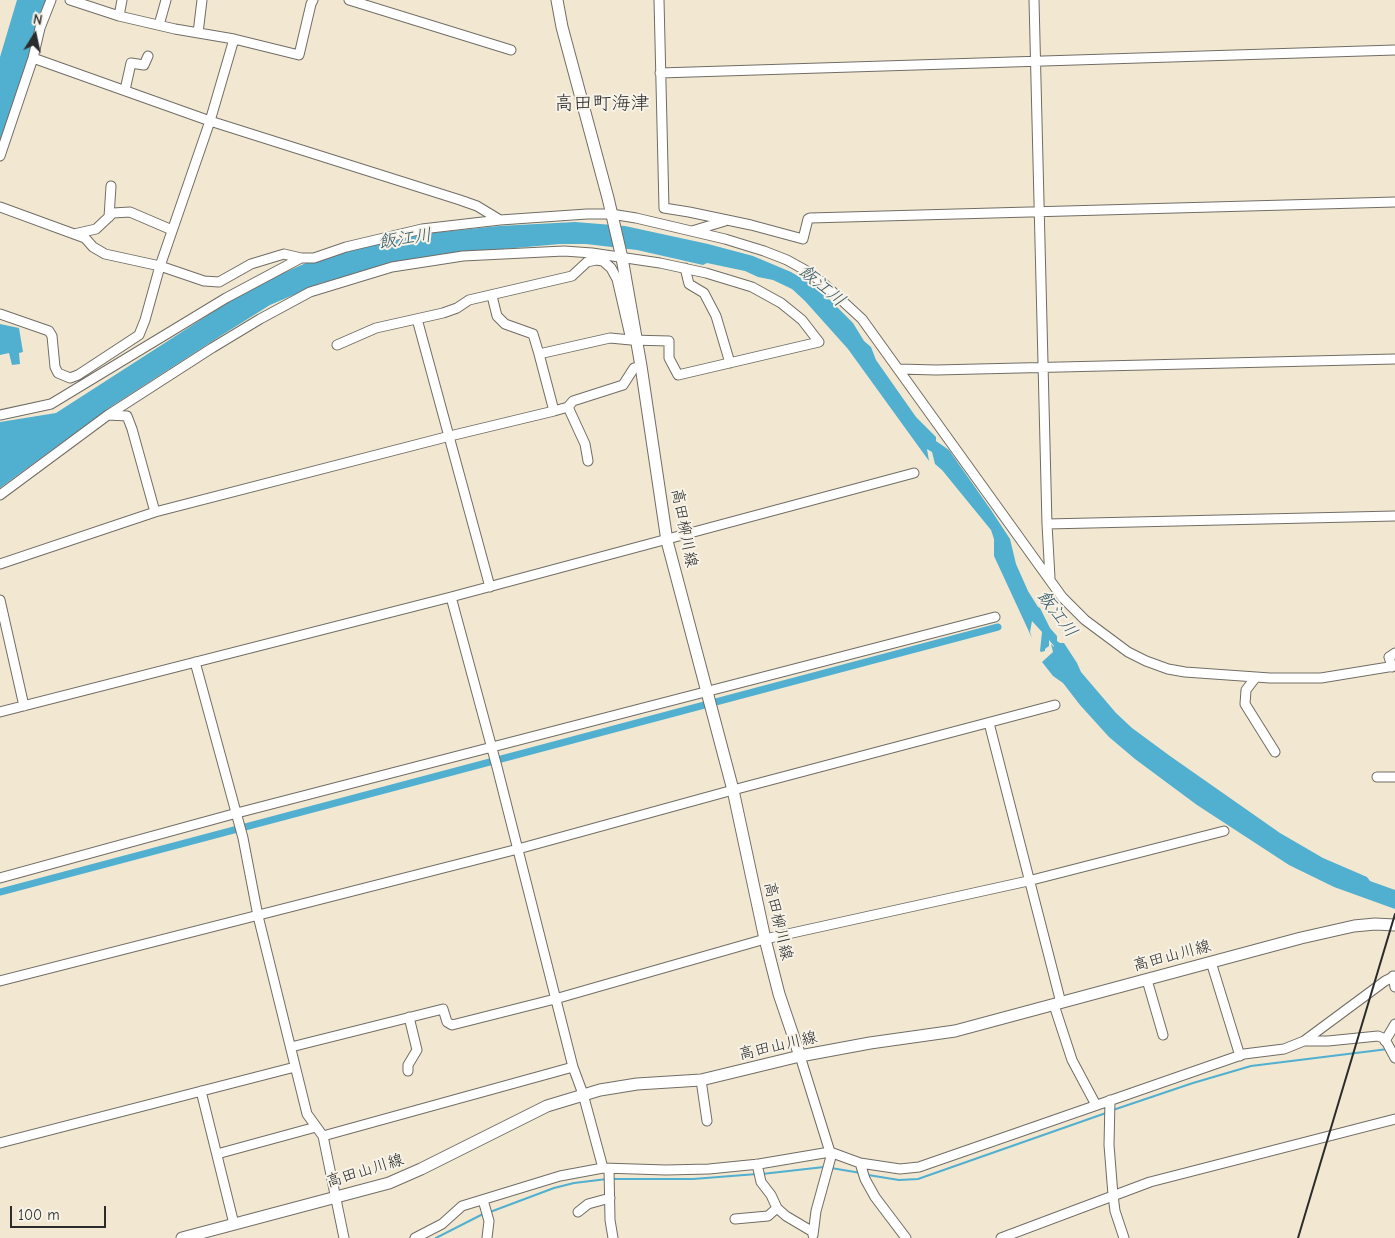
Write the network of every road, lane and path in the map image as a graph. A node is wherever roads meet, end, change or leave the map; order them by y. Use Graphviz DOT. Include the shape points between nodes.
graph roads {
  1 [pos="51,0"];
  2 [pos="70,0"];
  3 [pos="122,0"];
  4 [pos="166,0"];
  5 [pos="202,0"];
  6 [pos="350,0"];
  7 [pos="557,0"];
  8 [pos="659,0"];
  9 [pos="1034,0"];
  10 [pos="310,1"];
  11 [pos="119,16"];
  12 [pos="159,25"];
  13 [pos="198,33"];
  14 [pos="234,39"];
  15 [pos="511,50"];
  16 [pos="1395,50"];
  17 [pos="148,56"];
  18 [pos="33,58"];
  19 [pos="1035,62"];
  20 [pos="660,73"];
  21 [pos="125,90"];
  22 [pos="210,121"];
  23 [pos="0,156"];
  24 [pos="111,186"];
  25 [pos="1395,202"];
  26 [pos="0,208"];
  27 [pos="1039,213"];
  28 [pos="612,216"];
  29 [pos="109,217"];
  30 [pos="500,220"];
  31 [pos="727,220"];
  32 [pos="172,230"];
  33 [pos="692,231"];
  34 [pos="74,234"];
  35 [pos="301,258"];
  36 [pos="622,258"];
  37 [pos="160,266"];
  38 [pos="685,268"];
  39 [pos="492,296"];
  40 [pos="0,314"];
  41 [pos="417,319"];
  42 [pos="634,340"];
  43 [pos="337,345"];
  44 [pos="539,354"];
  45 [pos="1395,358"];
  46 [pos="730,363"];
  47 [pos="642,366"];
  48 [pos="1043,368"];
  49 [pos="899,369"];
  50 [pos="568,407"];
  51 [pos="554,411"];
  52 [pos="1,415"];
  53 [pos="108,415"];
  54 [pos="450,436"];
  55 [pos="588,461"];
  56 [pos="914,473"];
  57 [pos="0,495"];
  58 [pos="155,512"];
  59 [pos="1395,516"];
  60 [pos="1047,524"];
  61 [pos="667,541"];
  62 [pos="0,564"];
  63 [pos="1050,579"];
  64 [pos="490,587"];
  65 [pos="451,598"];
  66 [pos="0,600"];
  67 [pos="995,617"];
  68 [pos="1395,653"];
  69 [pos="195,662"];
  70 [pos="1393,667"];
  71 [pos="1256,677"];
  72 [pos="707,693"];
  73 [pos="1055,705"];
  74 [pos="24,706"];
  75 [pos="0,712"];
  76 [pos="989,723"];
  77 [pos="492,750"];
  78 [pos="1275,752"];
  79 [pos="1377,777"];
  80 [pos="1395,777"];
  81 [pos="733,790"];
  82 [pos="237,816"];
  83 [pos="1224,831"];
  84 [pos="518,849"];
  85 [pos="0,878"];
  86 [pos="1028,881"];
  87 [pos="258,916"];
  88 [pos="1395,925"];
  89 [pos="765,939"];
  90 [pos="1211,962"];
  91 [pos="1394,976"];
  92 [pos="1147,980"];
  93 [pos="0,981"];
  94 [pos="1395,987"];
  95 [pos="555,999"];
  96 [pos="1057,1004"];
  97 [pos="409,1017"];
  98 [pos="1395,1024"];
  99 [pos="1163,1035"];
  100 [pos="1304,1041"];
  101 [pos="1385,1041"];
  102 [pos="291,1047"];
  103 [pos="1394,1055"];
  104 [pos="800,1056"];
  105 [pos="1240,1056"];
  106 [pos="296,1067"];
  107 [pos="573,1067"];
  108 [pos="408,1071"];
  109 [pos="701,1080"];
  110 [pos="201,1091"];
  111 [pos="583,1094"];
  112 [pos="1110,1100"];
  113 [pos="1096,1105"];
  114 [pos="1395,1119"];
  115 [pos="707,1121"];
  116 [pos="316,1127"];
  117 [pos="323,1136"];
  118 [pos="0,1143"];
  119 [pos="831,1152"];
  120 [pos="217,1154"];
  121 [pos="860,1163"];
  122 [pos="757,1164"];
  123 [pos="606,1169"];
  124 [pos="1113,1195"];
  125 [pos="336,1197"];
  126 [pos="610,1198"];
  127 [pos="483,1200"];
  128 [pos="777,1208"];
  129 [pos="578,1212"];
  130 [pos="735,1219"];
  131 [pos="234,1224"];
  132 [pos="813,1235"];
  133 [pos="182,1238"];
  134 [pos="344,1238"];
  135 [pos="415,1238"];
  136 [pos="487,1238"];
  137 [pos="613,1238"];
  138 [pos="906,1238"];
  139 [pos="1001,1238"];
  140 [pos="1124,1238"];
  1 -- 18 [label="street"];
  2 -- 11 [label="street"];
  3 -- 11 [label="street"];
  4 -- 12 [label="street"];
  5 -- 13 [label="street"];
  6 -- 15 [label="street"];
  7 -- 28 [label="main road, 高田柳川線"];
  8 -- 20 [label="street"];
  9 -- 19 [label="street"];
  10 -- 14 [label="street" via="299,55"];
  11 -- 12 [label="street"];
  12 -- 13 [label="street"];
  13 -- 14 [label="street"];
  14 -- 22 [label="street"];
  16 -- 19 [label="street"];
  17 -- 21 [label="street" via="144,66 131,63"];
  18 -- 21 [label="street"];
  18 -- 23 [label="street"];
  19 -- 20 [label="street"];
  19 -- 27 [label="street"];
  20 -- 31 [label="street" via="664,208"];
  21 -- 22 [label="street"];
  22 -- 30 [label="street" via="460,200"];
  22 -- 32 [label="street"];
  24 -- 29 [label="street"];
  25 -- 27 [label="street"];
  26 -- 34 [label="street"];
  27 -- 31 [label="street" via="810,218 803,239"];
  27 -- 48 [label="street"];
  28 -- 30 [label="street"];
  28 -- 33 [label="street"];
  28 -- 36 [label="main road, 高田柳川線"];
  29 -- 32 [label="street" via="113,213 130,212"];
  29 -- 34 [label="street" via="96,229"];
  30 -- 35 [label="street" via="422,229 314,258"];
  31 -- 33 [label="street"];
  32 -- 37 [label="street"];
  33 -- 49 [label="street" via="764,251 805,270 862,319"];
  34 -- 37 [label="street" via="106,254"];
  35 -- 37 [label="street" via="284,254 251,264 219,282 204,281"];
  35 -- 52 [label="street" via="226,298 51,404"];
  36 -- 38 [label="street"];
  36 -- 42 [label="main road, 高田柳川線"];
  36 -- 53 [label="street" via="564,251 463,256 392,267 335,284 310,292 260,319"];
  37 -- 40 [label="street" via="139,335 70,378 58,373 55,367 49,331"];
  38 -- 46 [label="street" via="689,284 704,293 716,316"];
  38 -- 46 [label="street" via="752,287 802,320 819,342"];
  39 -- 41 [label="street" via="469,300 444,313"];
  39 -- 42 [label="street" via="572,276 587,262 603,261 617,279"];
  39 -- 44 [label="street" via="497,316 505,324 533,334"];
  41 -- 43 [label="street" via="376,328"];
  41 -- 54 [label="street"];
  42 -- 44 [label="street" via="610,338"];
  42 -- 46 [label="street" via="669,341 669,358 678,375"];
  42 -- 47 [label="main road, 高田柳川線"];
  44 -- 51 [label="street"];
  45 -- 48 [label="street"];
  47 -- 50 [label="street" via="634,368 623,385 573,401"];
  47 -- 61 [label="main road, 高田柳川線"];
  48 -- 49 [label="street"];
  48 -- 60 [label="street"];
  49 -- 63 [label="street"];
  50 -- 51 [label="street"];
  50 -- 55 [label="street" via="585,444"];
  51 -- 54 [label="street"];
  53 -- 57 [label="street"];
  53 -- 58 [label="street" via="127,416"];
  54 -- 58 [label="street"];
  54 -- 64 [label="street"];
  56 -- 61 [label="street"];
  58 -- 62 [label="street"];
  59 -- 60 [label="street"];
  60 -- 63 [label="street"];
  61 -- 64 [label="street"];
  61 -- 72 [label="main road, 高田柳川線"];
  63 -- 71 [label="street" via="1062,597 1085,620 1128,652 1146,661 1185,672"];
  64 -- 65 [label="street"];
  65 -- 69 [label="street"];
  65 -- 77 [label="street"];
  66 -- 74 [label="street"];
  67 -- 72 [label="street"];
  68 -- 70 [label="street" via="1389,656"];
  69 -- 74 [label="street"];
  69 -- 82 [label="street"];
  70 -- 71 [label="street" via="1321,678"];
  71 -- 78 [label="street" via="1246,690 1245,704"];
  72 -- 77 [label="street"];
  72 -- 81 [label="main road, 高田柳川線"];
  73 -- 76 [label="street"];
  74 -- 75 [label="street"];
  76 -- 81 [label="street"];
  76 -- 86 [label="street"];
  77 -- 82 [label="street"];
  77 -- 84 [label="street"];
  79 -- 80 [label="street"];
  81 -- 84 [label="street"];
  81 -- 89 [label="main road, 高田柳川線"];
  82 -- 85 [label="street"];
  82 -- 87 [label="street"];
  83 -- 86 [label="street"];
  84 -- 87 [label="street"];
  84 -- 95 [label="street"];
  86 -- 89 [label="street"];
  86 -- 96 [label="street"];
  87 -- 93 [label="street"];
  87 -- 102 [label="street"];
  88 -- 90 [label="main road, 高田山川線" via="1354,926"];
  89 -- 95 [label="street"];
  89 -- 104 [label="main road, 高田柳川線"];
  90 -- 92 [label="main road, 高田山川線"];
  90 -- 105 [label="street"];
  91 -- 94 [label="street"];
  91 -- 100 [label="street"];
  92 -- 96 [label="main road, 高田山川線"];
  92 -- 99 [label="street"];
  95 -- 97 [label="street" via="452,1025 447,1022 443,1009"];
  95 -- 107 [label="street"];
  96 -- 104 [label="main road, 高田山川線" via="955,1031"];
  96 -- 113 [label="street" via="1072,1060"];
  97 -- 102 [label="street"];
  97 -- 108 [label="street" via="417,1050"];
  98 -- 101 [label="street"];
  100 -- 101 [label="street" via="1371,1036"];
  100 -- 105 [label="street" via="1276,1051"];
  101 -- 103 [label="street"];
  102 -- 106 [label="street"];
  104 -- 109 [label="main road, 高田山川線"];
  104 -- 119 [label="street"];
  105 -- 112 [label="street"];
  106 -- 110 [label="street"];
  106 -- 116 [label="street" via="307,1114"];
  107 -- 111 [label="street"];
  107 -- 117 [label="street"];
  109 -- 111 [label="main road, 高田山川線" via="637,1084"];
  109 -- 115 [label="street"];
  110 -- 118 [label="street"];
  110 -- 120 [label="street"];
  111 -- 123 [label="street"];
  111 -- 125 [label="main road, 高田山川線" via="547,1106 389,1183"];
  112 -- 113 [label="street"];
  112 -- 124 [label="street"];
  113 -- 121 [label="street" via="919,1167 900,1169"];
  114 -- 124 [label="street" via="1150,1182"];
  116 -- 117 [label="street"];
  116 -- 120 [label="street"];
  117 -- 125 [label="street"];
  119 -- 121 [label="street"];
  119 -- 122 [label="street"];
  119 -- 132 [label="street"];
  120 -- 131 [label="street"];
  121 -- 138 [label="street" via="875,1197"];
  122 -- 123 [label="street" via="709,1169"];
  122 -- 128 [label="street" via="761,1182"];
  123 -- 126 [label="street"];
  123 -- 127 [label="street" via="560,1176"];
  124 -- 139 [label="street"];
  124 -- 140 [label="street"];
  125 -- 131 [label="main road, 高田山川線"];
  125 -- 134 [label="street"];
  126 -- 129 [label="street" via="588,1204"];
  126 -- 137 [label="street"];
  127 -- 135 [label="street" via="462,1206 442,1224"];
  127 -- 136 [label="street" via="489,1221"];
  128 -- 130 [label="street" via="768,1216"];
  128 -- 132 [label="street"];
  131 -- 133 [label="main road, 高田山川線"];
}
